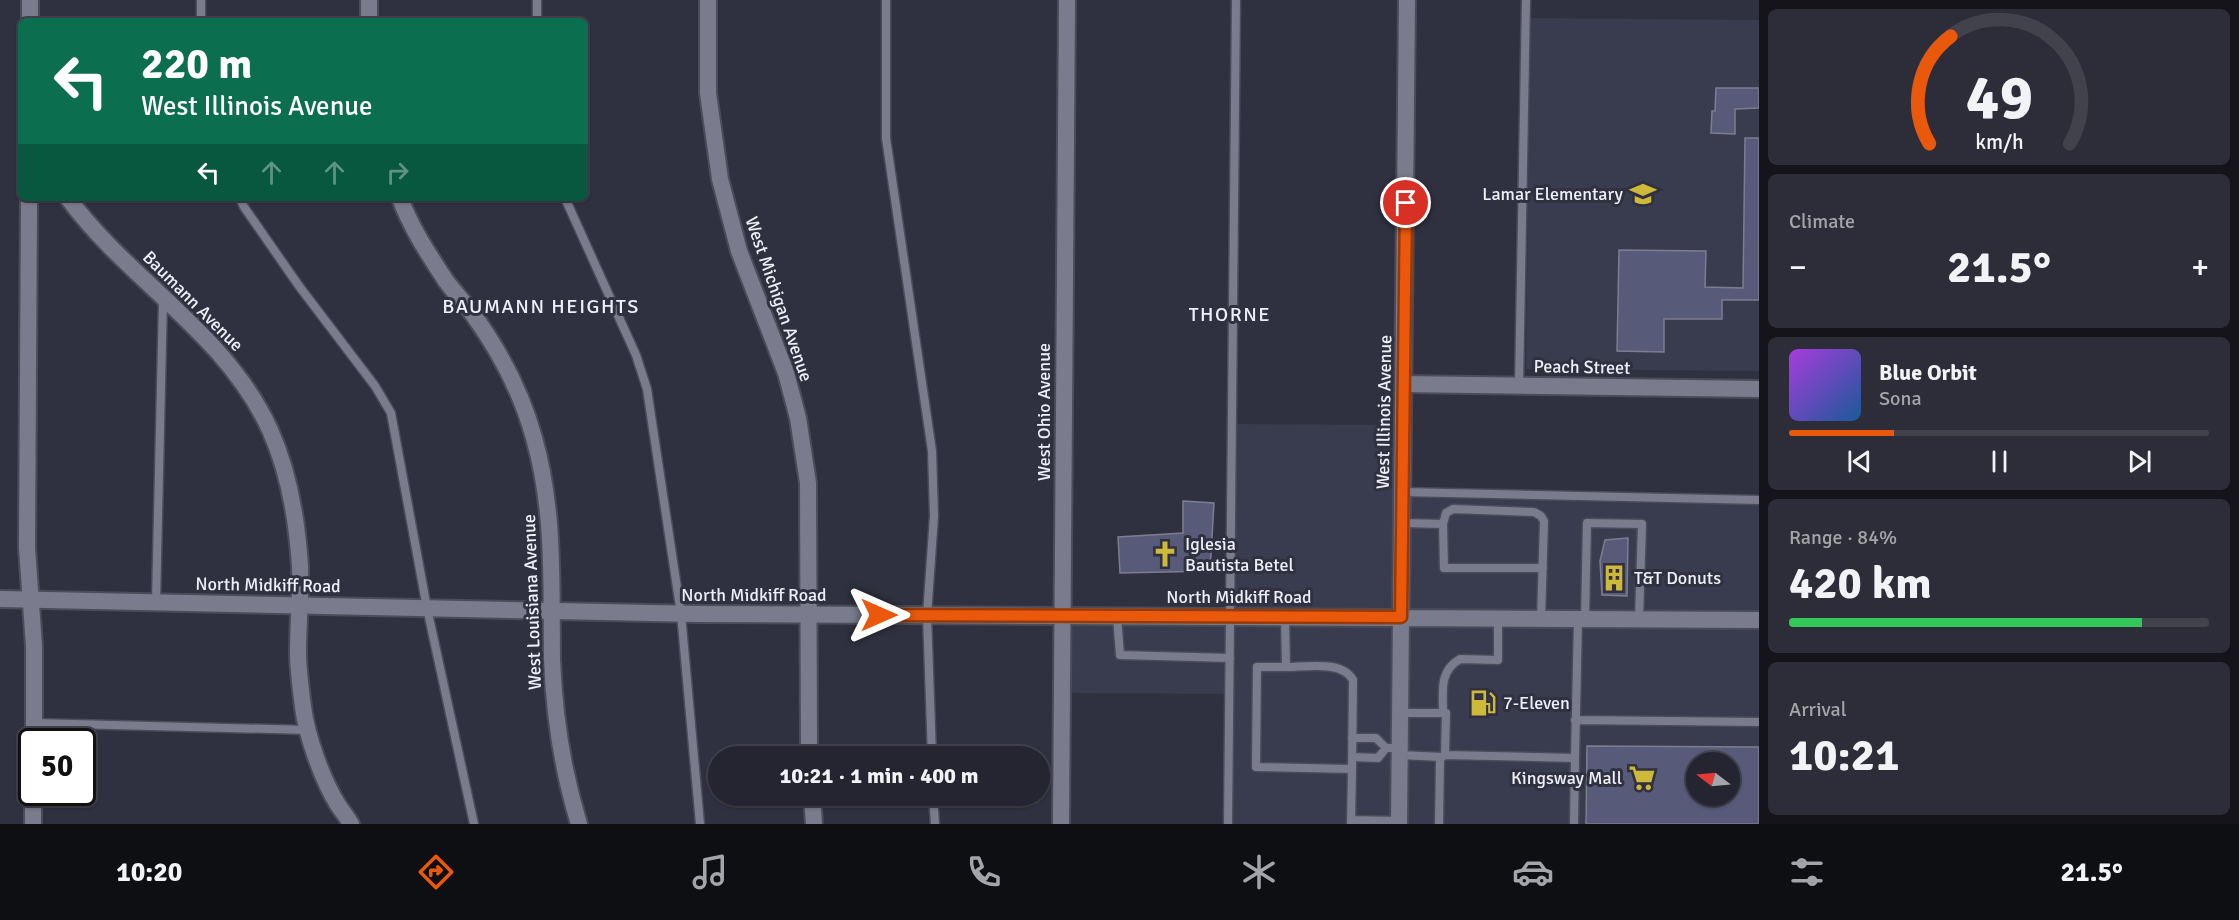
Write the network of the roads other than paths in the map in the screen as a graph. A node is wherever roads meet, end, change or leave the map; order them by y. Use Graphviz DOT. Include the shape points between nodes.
graph roads {
  1 [pos="30,0"];
  2 [pos="201,0"];
  3 [pos="369,0"];
  4 [pos="537,0"];
  5 [pos="708,0"];
  6 [pos="886,0"];
  7 [pos="1067,0"];
  8 [pos="1236,0"];
  9 [pos="1407,0"];
  10 [pos="1526,0"];
  11 [pos="30,18"];
  12 [pos="201,18"];
  13 [pos="369,18"];
  14 [pos="537,18"];
  15 [pos="29,201"];
  16 [pos="70,201"];
  17 [pos="241,201"];
  18 [pos="401,201"];
  19 [pos="566,201"];
  20 [pos="163,297"];
  21 [pos="1404,384"];
  22 [pos="1519,386"];
  23 [pos="1759,389"];
  24 [pos="1403,492"];
  25 [pos="1759,500"];
  26 [pos="1403,523"];
  27 [pos="1443,524"];
  28 [pos="1543,568"];
  29 [pos="0,599"];
  30 [pos="30,599"];
  31 [pos="156,602"];
  32 [pos="299,605"];
  33 [pos="427,608"];
  34 [pos="552,611"];
  35 [pos="681,614"];
  36 [pos="807,614"];
  37 [pos="927,615"];
  38 [pos="1062,616"];
  39 [pos="1117,616"];
  40 [pos="1230,616"];
  41 [pos="1285,616"];
  42 [pos="1401,617"];
  43 [pos="1498,618"];
  44 [pos="1541,618"];
  45 [pos="1581,619"];
  46 [pos="1639,619"];
  47 [pos="1759,620"];
  48 [pos="1230,658"];
  49 [pos="1286,667"];
  50 [pos="1400,713"];
  51 [pos="1443,713"];
  52 [pos="1575,720"];
  53 [pos="1759,722"];
  54 [pos="34,723"];
  55 [pos="34,728"];
  56 [pos="309,730"];
  57 [pos="1352,738"];
  58 [pos="809,746"];
  59 [pos="932,746"];
  60 [pos="1395,750"];
  61 [pos="1444,756"];
  62 [pos="1352,757"];
  63 [pos="1575,758"];
  64 [pos="1352,769"];
  65 [pos="33,806"];
  66 [pos="813,806"];
  67 [pos="933,806"];
  68 [pos="1351,822"];
  69 [pos="1399,823"];
  70 [pos="33,824"];
  71 [pos="351,824"];
  72 [pos="474,824"];
  73 [pos="579,824"];
  74 [pos="700,824"];
  75 [pos="814,824"];
  76 [pos="934,824"];
  77 [pos="1060,824"];
  78 [pos="1228,824"];
  79 [pos="1439,824"];
  80 [pos="1574,824"];
  1 -- 11 [label="street"];
  2 -- 12 [label="lane"];
  3 -- 13 [label="street"];
  4 -- 14 [label="lane"];
  5 -- 36 [label="street, West Michigan Avenue" via="708,93 720,179 739,251 786,373 800,427 808,483"];
  6 -- 37 [label="lane" via="886,138 932,451 934,516"];
  7 -- 38 [label="street, West Ohio Avenue"];
  8 -- 40 [label="lane"];
  9 -- 21 [label="street, West Illinois Avenue"];
  10 -- 22 [label="lane"];
  15 -- 30 [label="street"];
  16 -- 20 [label="street, Baumann Avenue" via="94,230"];
  17 -- 33 [label="lane" via="391,413"];
  18 -- 34 [label="street, West Louisiana Avenue" via="432,259 498,353 526,415 538,452 549,511"];
  19 -- 35 [label="lane" via="636,355 647,389"];
  20 -- 31 [label="lane"];
  20 -- 32 [label="street, Baumann Avenue" via="234,370 269,429 294,511 300,565"];
  21 -- 22 [label="street, Peach Street"];
  21 -- 24 [label="street, West Illinois Avenue"];
  22 -- 23 [label="street, Peach Street"];
  24 -- 25 [label="lane"];
  24 -- 26 [label="street, West Illinois Avenue"];
  26 -- 27 [label="lane"];
  26 -- 42 [label="street, West Illinois Avenue"];
  27 -- 28 [label="lane" via="1444,568"];
  27 -- 28 [label="lane" via="1446,513 1454,509 1534,512 1544,522"];
  28 -- 44 [label="lane"];
  29 -- 30 [label="street, North Midkiff Road"];
  30 -- 31 [label="street, North Midkiff Road"];
  30 -- 54 [label="street"];
  31 -- 32 [label="street, North Midkiff Road"];
  32 -- 33 [label="street, North Midkiff Road"];
  32 -- 56 [label="street, Baumann Avenue" via="300,687"];
  33 -- 34 [label="street, North Midkiff Road"];
  33 -- 72 [label="lane"];
  34 -- 35 [label="street, North Midkiff Road"];
  34 -- 73 [label="street, West Louisiana Avenue" via="552,660 560,739"];
  35 -- 36 [label="street, North Midkiff Road"];
  35 -- 74 [label="lane"];
  36 -- 37 [label="street, North Midkiff Road"];
  36 -- 58 [label="street, West Michigan Avenue"];
  37 -- 38 [label="street, North Midkiff Road"];
  37 -- 59 [label="lane"];
  38 -- 39 [label="street, North Midkiff Road"];
  38 -- 77 [label="street, West Ohio Avenue"];
  39 -- 40 [label="street, North Midkiff Road"];
  39 -- 48 [label="lane" via="1120,655"];
  40 -- 41 [label="street, North Midkiff Road"];
  40 -- 48 [label="lane"];
  41 -- 42 [label="street, North Midkiff Road"];
  41 -- 49 [label="lane"];
  42 -- 43 [label="street, North Midkiff Road"];
  42 -- 50 [label="street, West Illinois Avenue"];
  43 -- 44 [label="street, North Midkiff Road"];
  43 -- 51 [label="lane" via="1498,660 1460,659 1452,665 1443,679"];
  44 -- 45 [label="street, North Midkiff Road"];
  45 -- 46 [label="street, North Midkiff Road"];
  45 -- 46 [label="lane" via="1587,523 1642,524"];
  45 -- 52 [label="lane"];
  46 -- 47 [label="street, North Midkiff Road"];
  48 -- 78 [label="lane"];
  49 -- 57 [label="lane" via="1334,668 1350,675"];
  49 -- 64 [label="lane" via="1257,667 1256,767"];
  50 -- 51 [label="lane"];
  50 -- 60 [label="street, West Illinois Avenue"];
  51 -- 61 [label="lane"];
  52 -- 53 [label="lane"];
  52 -- 63 [label="lane"];
  54 -- 55 [label="street"];
  54 -- 56 [label="lane"];
  56 -- 71 [label="street, Baumann Avenue" via="327,782"];
  57 -- 60 [label="lane" via="1376,738"];
  57 -- 62 [label="lane"];
  60 -- 61 [label="lane"];
  60 -- 62 [label="lane" via="1378,758"];
  60 -- 69 [label="street, West Illinois Avenue"];
  61 -- 63 [label="lane"];
  61 -- 79 [label="lane" via="1440,759"];
  62 -- 64 [label="lane"];
  63 -- 80 [label="lane"];
  64 -- 68 [label="lane"];
  65 -- 70 [label="street"];
  66 -- 75 [label="street"];
  67 -- 76 [label="lane"];
  68 -- 69 [label="lane"];
}
